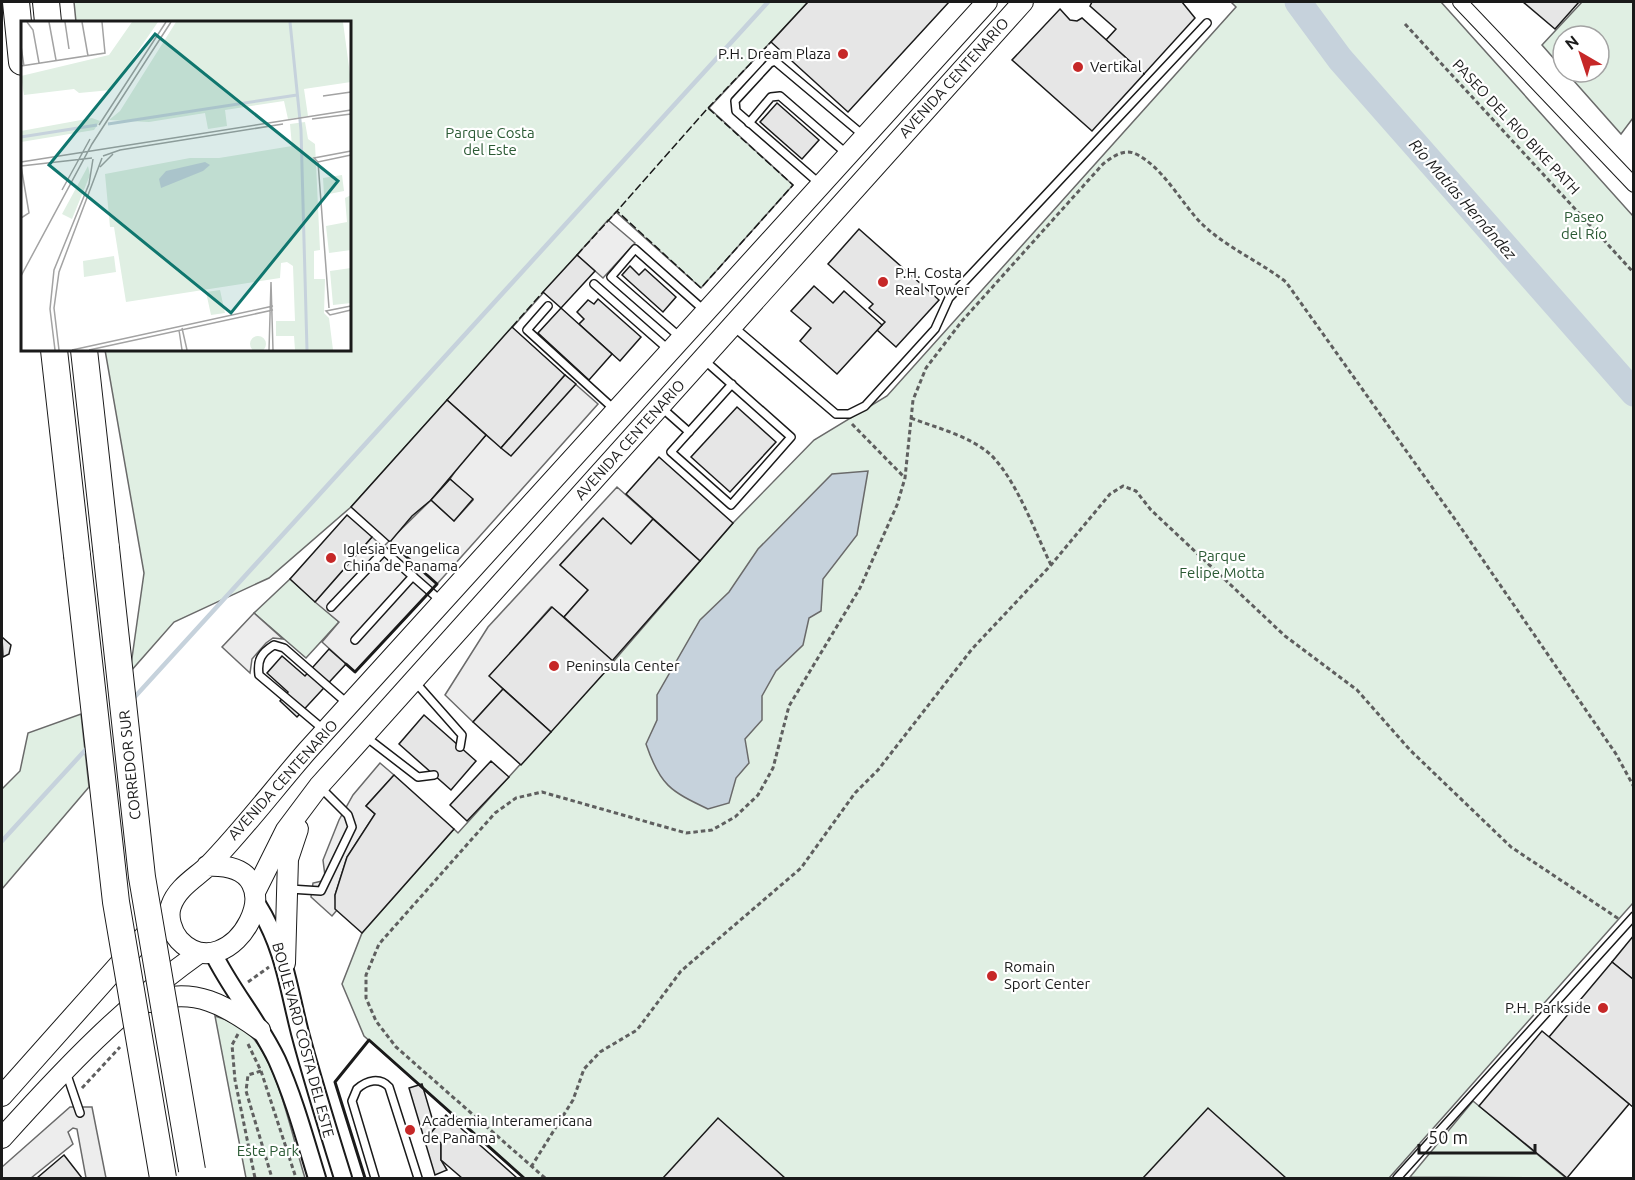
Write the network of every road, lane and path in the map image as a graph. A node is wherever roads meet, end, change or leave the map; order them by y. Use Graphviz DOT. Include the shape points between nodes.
graph roads {
  1 [pos="16,2"];
  2 [pos="46,2"];
  3 [pos="987,2"];
  4 [pos="1023,2"];
  5 [pos="1460,2"];
  6 [pos="48,21"];
  7 [pos="1207,23"];
  8 [pos="1405,24"];
  9 [pos="21,52"];
  10 [pos="749,123"];
  11 [pos="865,137"];
  12 [pos="849,155"];
  13 [pos="822,185"];
  14 [pos="1634,185"];
  15 [pos="1634,273"];
  16 [pos="594,284"];
  17 [pos="548,306"];
  18 [pos="709,310"];
  19 [pos="733,326"];
  20 [pos="677,346"];
  21 [pos="54,351"];
  22 [pos="84,351"];
  23 [pos="703,359"];
  24 [pos="732,384"];
  25 [pos="660,407"];
  26 [pos="617,412"];
  27 [pos="849,414"];
  28 [pos="911,418"];
  29 [pos="689,432"];
  30 [pos="904,478"];
  31 [pos="1051,565"];
  32 [pos="413,576"];
  33 [pos="446,601"];
  34 [pos="331,606"];
  35 [pos="470,618"];
  36 [pos="355,640"];
  37 [pos="414,680"];
  38 [pos="367,687"];
  39 [pos="350,706"];
  40 [pos="389,707"];
  41 [pos="326,732"];
  42 [pos="364,735"];
  43 [pos="460,747"];
  44 [pos="434,775"];
  45 [pos="1634,787"];
  46 [pos="314,791"];
  47 [pos="207,866"];
  48 [pos="287,889"];
  49 [pos="256,898"];
  50 [pos="171,906"];
  51 [pos="1634,916"];
  52 [pos="1626,923"];
  53 [pos="206,953"];
  54 [pos="285,963"];
  55 [pos="111,1023"];
  56 [pos="231,1028"];
  57 [pos="260,1030"];
  58 [pos="238,1034"];
  59 [pos="123,1043"];
  60 [pos="65,1070"];
  61 [pos="261,1071"];
  62 [pos="2,1096"];
  63 [pos="74,1097"];
  64 [pos="318,1097"];
  65 [pos="295,1105"];
  66 [pos="80,1113"];
  67 [pos="3,1134"];
  68 [pos="531,1167"];
  69 [pos="192,1174"];
  70 [pos="163,1178"];
  71 [pos="255,1179"];
  72 [pos="272,1179"];
  73 [pos="296,1179"];
  74 [pos="317,1179"];
  75 [pos="342,1179"];
  76 [pos="375,1179"];
  77 [pos="418,1179"];
  78 [pos="545,1179"];
  79 [pos="1397,1179"];
  1 -- 9 [label="highway"];
  2 -- 6 [label="highway"];
  3 -- 11 [label="main road, AVENIDA CENTENARIO"];
  4 -- 19 [label="main road, AVENIDA CENTENARIO"];
  5 -- 14 [label="street"];
  7 -- 27 [label="lane" via="949,298 935,329 866,406"];
  8 -- 15 [label="path, PASEO DEL RIO BIKE PATH"];
  10 -- 11 [label="lane" via="736,111 735,101 775,61"];
  10 -- 12 [label="lane" via="771,97 780,96"];
  10 -- 13 [label="lane"];
  11 -- 12 [label="main road, AVENIDA CENTENARIO"];
  12 -- 13 [label="main road, AVENIDA CENTENARIO"];
  13 -- 18 [label="main road, AVENIDA CENTENARIO"];
  16 -- 20 [label="lane"];
  17 -- 26 [label="lane" via="527,330"];
  18 -- 19 [label="main road"];
  18 -- 20 [label="main road, AVENIDA CENTENARIO"];
  18 -- 20 [label="lane" via="635,249 611,277"];
  19 -- 23 [label="main road, AVENIDA CENTENARIO"];
  19 -- 27 [label="lane" via="827,408 836,414"];
  20 -- 26 [label="main road, AVENIDA CENTENARIO"];
  21 -- 70 [label="highway, CORREDOR SUR, bridge" via="116,902"];
  22 -- 69 [label="highway, CORREDOR SUR, bridge" via="142,878"];
  23 -- 24 [label="lane"];
  23 -- 25 [label="main road, AVENIDA CENTENARIO"];
  24 -- 29 [label="lane"];
  24 -- 29 [label="lane" via="791,437 731,505 671,452"];
  25 -- 29 [label="lane"];
  25 -- 35 [label="main road, AVENIDA CENTENARIO"];
  26 -- 33 [label="main road, AVENIDA CENTENARIO"];
  27 -- 30 [label="path" via="860,435"];
  28 -- 30 [label="path"];
  28 -- 31 [label="path" via="973,443 990,455 1007,476"];
  28 -- 45 [label="path" via="913,400 926,368 962,321 1103,164 1118,153 1134,153 1150,164 1202,224 1224,243 1286,282 1459,525 1616,754"];
  30 -- 68 [label="path" via="897,505 861,588 789,706 773,768 759,795 735,817 712,830 686,833 543,792 516,798 495,813 379,944 366,975 366,998 375,1021 396,1047"];
  31 -- 52 [label="path" via="1110,494 1117,488 1129,487 1285,636 1357,690 1410,750 1511,847"];
  31 -- 68 [label="path" via="972,649 878,770 855,793 801,868 681,971 636,1030 600,1052 584,1069 573,1100"];
  32 -- 33 [label="lane"];
  32 -- 34 [label="lane" via="384,551"];
  32 -- 36 [label="lane"];
  33 -- 35 [label="main road"];
  33 -- 38 [label="main road, AVENIDA CENTENARIO"];
  35 -- 37 [label="main road, AVENIDA CENTENARIO"];
  37 -- 40 [label="main road, AVENIDA CENTENARIO"];
  37 -- 43 [label="lane" via="462,735"];
  38 -- 39 [label="main road, AVENIDA CENTENARIO"];
  38 -- 40 [label="main road"];
  39 -- 41 [label="main road, AVENIDA CENTENARIO"];
  39 -- 41 [label="lane" via="284,648 274,645 264,651 257,663 259,675"];
  40 -- 42 [label="main road, AVENIDA CENTENARIO"];
  41 -- 47 [label="main road, AVENIDA CENTENARIO"];
  42 -- 44 [label="lane" via="418,777"];
  42 -- 46 [label="main road, AVENIDA CENTENARIO"];
  46 -- 48 [label="main road" via="288,859"];
  46 -- 48 [label="lane" via="348,815 352,827 321,891"];
  46 -- 49 [label="main road, AVENIDA CENTENARIO" via="286,830"];
  47 -- 49 [label="main road" via="238,871 250,882"];
  47 -- 50 [label="main road" via="192,878"];
  48 -- 54 [label="main road"];
  49 -- 53 [label="main road" via="254,916 245,931 230,945"];
  49 -- 54 [label="street, BOULEVARD COSTA DEL ESTE"];
  50 -- 53 [label="main road" via="175,936 186,947"];
  50 -- 62 [label="main road"];
  51 -- 52 [label="lane"];
  52 -- 79 [label="lane"];
  53 -- 55 [label="main road" via="150,988"];
  53 -- 57 [label="street, BOULEVARD COSTA DEL ESTE"];
  54 -- 64 [label="street, BOULEVARD COSTA DEL ESTE"];
  55 -- 57 [label="main road" via="156,1000 181,997 206,999 230,1008"];
  55 -- 60 [label="main road"];
  56 -- 58 [label="path"];
  57 -- 65 [label="street, BOULEVARD COSTA DEL ESTE"];
  58 -- 61 [label="path" via="248,1042"];
  58 -- 71 [label="path" via="232,1045 235,1080"];
  59 -- 63 [label="path"];
  60 -- 63 [label="lane"];
  60 -- 67 [label="main road"];
  61 -- 72 [label="path" via="248,1075 246,1091"];
  61 -- 73 [label="path"];
  63 -- 66 [label="lane"];
  64 -- 65 [label="street"];
  64 -- 75 [label="street, BOULEVARD COSTA DEL ESTE"];
  65 -- 74 [label="street, BOULEVARD COSTA DEL ESTE"];
  68 -- 78 [label="path"];
  76 -- 77 [label="lane" via="352,1101 357,1089 374,1080 389,1087"];
}
